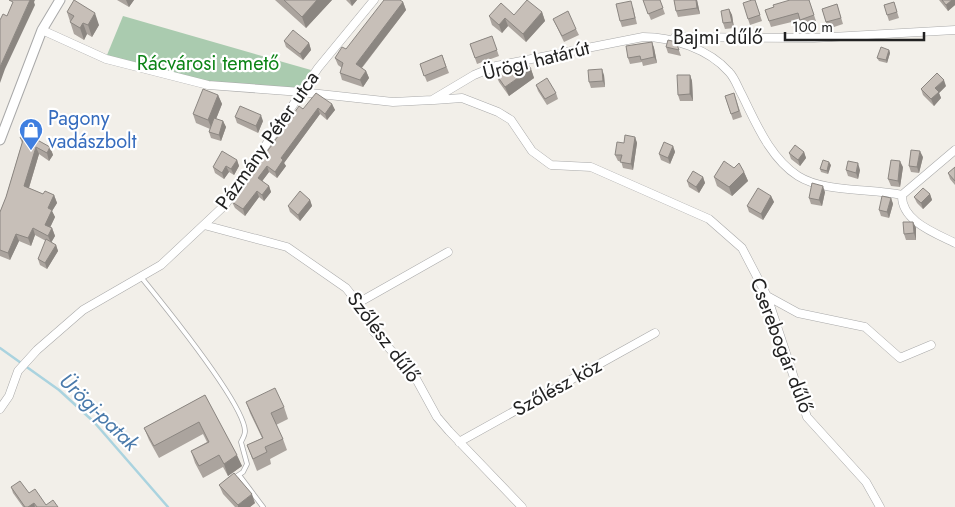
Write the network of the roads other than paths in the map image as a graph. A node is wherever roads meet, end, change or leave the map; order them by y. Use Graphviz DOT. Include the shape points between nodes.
graph roads {
  1 [pos="60,0"];
  2 [pos="374,0"];
  3 [pos="42,30"];
  4 [pos="955,30"];
  5 [pos="661,37"];
  6 [pos="301,92"];
  7 [pos="432,100"];
  8 [pos="0,140"];
  9 [pos="955,150"];
  10 [pos="902,195"];
  11 [pos="204,225"];
  12 [pos="955,243"];
  13 [pos="448,252"];
  14 [pos="141,277"];
  15 [pos="767,296"];
  16 [pos="358,304"];
  17 [pos="655,333"];
  18 [pos="931,345"];
  19 [pos="0,409"];
  20 [pos="459,442"];
  21 [pos="239,475"];
  22 [pos="226,483"];
  23 [pos="263,507"];
  24 [pos="522,507"];
  25 [pos="880,507"];
  1 -- 3 [label="street"];
  2 -- 6 [label="street, Pázmány Péter utca"];
  3 -- 6 [label="street, Ürögi határút" via="106,59 208,85"];
  3 -- 8 [label="street"];
  4 -- 5 [label="street, Bajmi dűlő" via="814,38"];
  5 -- 7 [label="street, Ürögi határút" via="634,38 496,66"];
  5 -- 10 [label="street, Ürögi határút" via="683,42 729,72 759,131 783,163 798,175 813,183"];
  6 -- 7 [label="street, Ürögi határút" via="393,102"];
  6 -- 11 [label="street, Pázmány Péter utca" via="225,205"];
  7 -- 15 [label="street, Cserebogár dűlő" via="462,98 498,112 511,120 532,150 550,165 592,167 709,219 742,248"];
  9 -- 10 [label="street"];
  10 -- 12 [label="street" via="902,205 909,215"];
  11 -- 14 [label="street, Pázmány Péter utca" via="161,265"];
  11 -- 16 [label="street, Szőlész dűlő" via="287,247 346,288"];
  13 -- 16 [label="street"];
  14 -- 19 [label="street, Pázmány Péter utca" via="83,310 37,350 18,372"];
  14 -- 21 [label="lane" via="225,387 237,410 246,433 241,442 247,464"];
  15 -- 18 [label="street" via="798,313 865,327 900,358"];
  15 -- 25 [label="street, Cserebogár dűlő" via="807,417 866,482"];
  16 -- 20 [label="street, Szőlész dűlő" via="374,332 410,370 437,416"];
  17 -- 20 [label="street, Szőlész köz"];
  20 -- 24 [label="street, Szőlész dűlő"];
  21 -- 22 [label="lane"];
  21 -- 23 [label="lane"];
}
